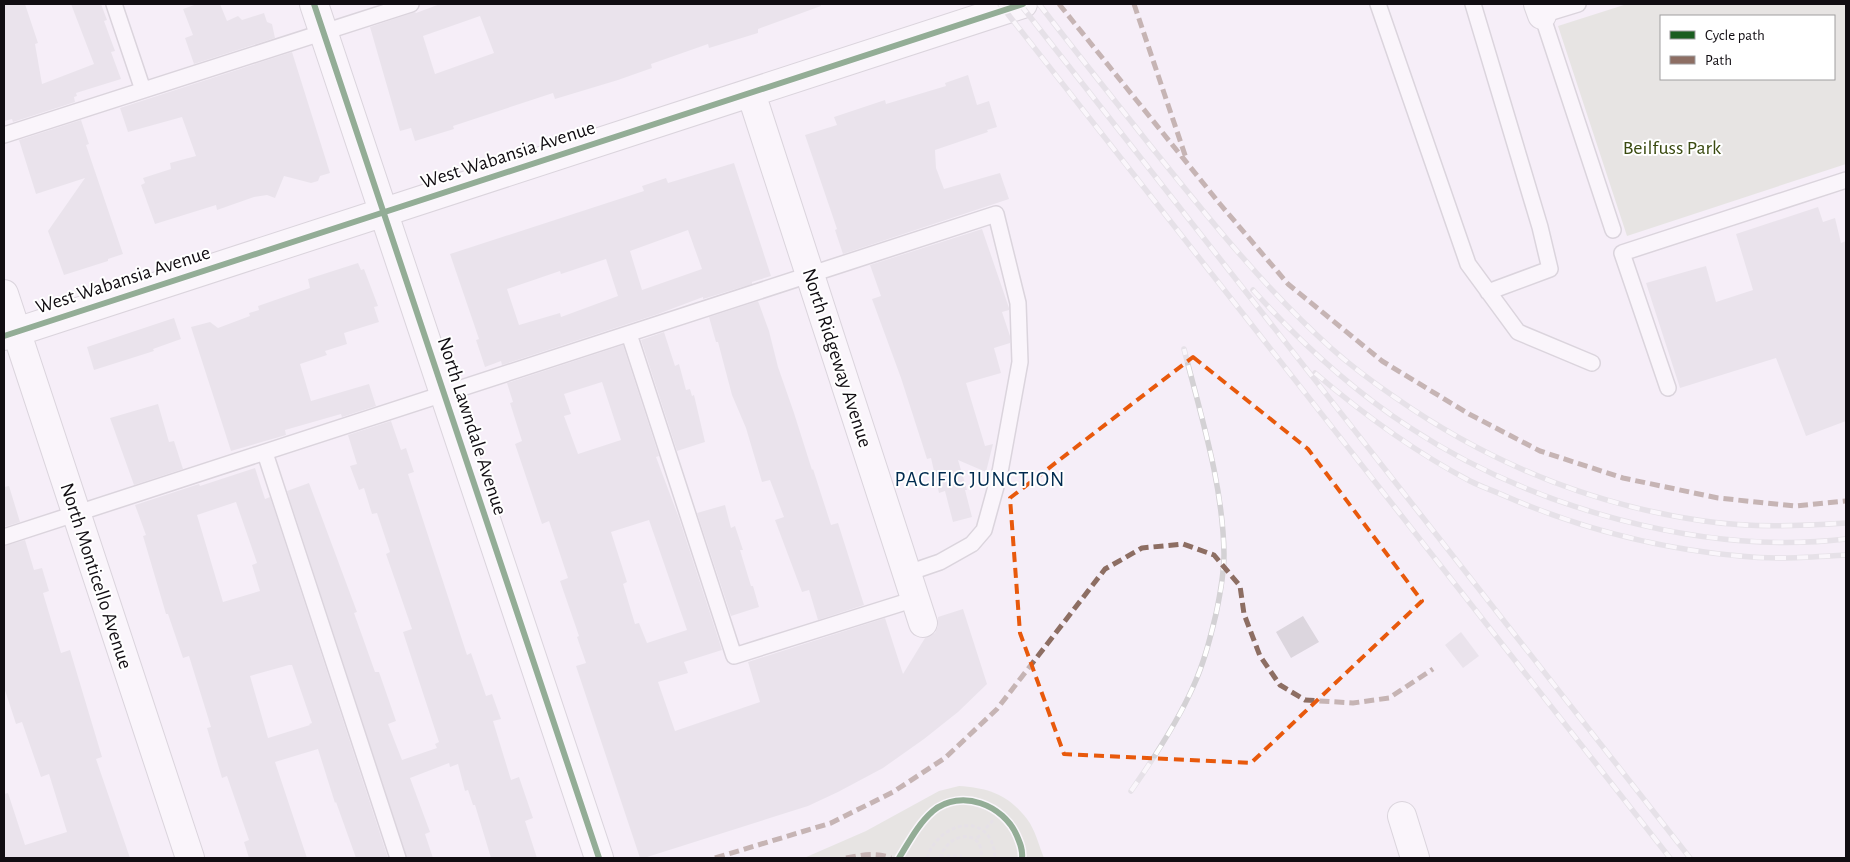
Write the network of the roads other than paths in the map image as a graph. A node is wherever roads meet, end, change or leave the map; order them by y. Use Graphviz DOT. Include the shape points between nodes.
graph roads {
  1 [pos="114,4"];
  2 [pos="314,4"];
  3 [pos="411,4"];
  4 [pos="1023,4"];
  5 [pos="1378,4"];
  6 [pos="1473,4"];
  7 [pos="1578,4"];
  8 [pos="1540,10"];
  9 [pos="324,32"];
  10 [pos="143,90"];
  11 [pos="752,93"];
  12 [pos="4,135"];
  13 [pos="1846,180"];
  14 [pos="384,213"];
  15 [pos="1613,230"];
  16 [pos="810,276"];
  17 [pos="1488,292"];
  18 [pos="4,294"];
  19 [pos="10,334"];
  20 [pos="630,334"];
  21 [pos="1592,363"];
  22 [pos="1668,388"];
  23 [pos="445,394"];
  24 [pos="265,453"];
  25 [pos="75,514"];
  26 [pos="4,537"];
  27 [pos="908,573"];
  28 [pos="919,611"];
  29 [pos="1402,816"];
  30 [pos="190,858"];
  31 [pos="398,858"];
  32 [pos="600,858"];
  33 [pos="1415,858"];
  1 -- 10 [label="lane"];
  2 -- 9 [label="street, North Lawndale Avenue"];
  3 -- 9 [label="lane"];
  4 -- 11 [label="street, West Wabansia Avenue"];
  5 -- 17 [label="lane" via="1468,264"];
  6 -- 17 [label="lane" via="1550,269"];
  7 -- 8 [label="lane"];
  8 -- 15 [label="lane"];
  9 -- 10 [label="lane"];
  9 -- 14 [label="street, North Lawndale Avenue"];
  10 -- 12 [label="lane"];
  11 -- 14 [label="street, West Wabansia Avenue"];
  11 -- 16 [label="street, North Ridgeway Avenue"];
  13 -- 22 [label="lane" via="1622,253"];
  14 -- 19 [label="street, West Wabansia Avenue"];
  14 -- 23 [label="street, North Lawndale Avenue"];
  16 -- 20 [label="lane"];
  16 -- 27 [label="street, North Ridgeway Avenue"];
  16 -- 27 [label="lane" via="996,214 1018,303 1020,362 1000,472 984,530 972,544 940,562"];
  17 -- 21 [label="lane" via="1518,332"];
  18 -- 19 [label="street, North Monticello Avenue"];
  19 -- 25 [label="street, North Monticello Avenue"];
  20 -- 23 [label="lane"];
  20 -- 28 [label="lane" via="734,656"];
  23 -- 24 [label="lane"];
  23 -- 32 [label="street, North Lawndale Avenue"];
  24 -- 25 [label="lane"];
  24 -- 31 [label="lane"];
  25 -- 26 [label="lane"];
  25 -- 30 [label="street, North Monticello Avenue"];
  27 -- 28 [label="street, North Ridgeway Avenue"];
  29 -- 33 [label="street"];
}
